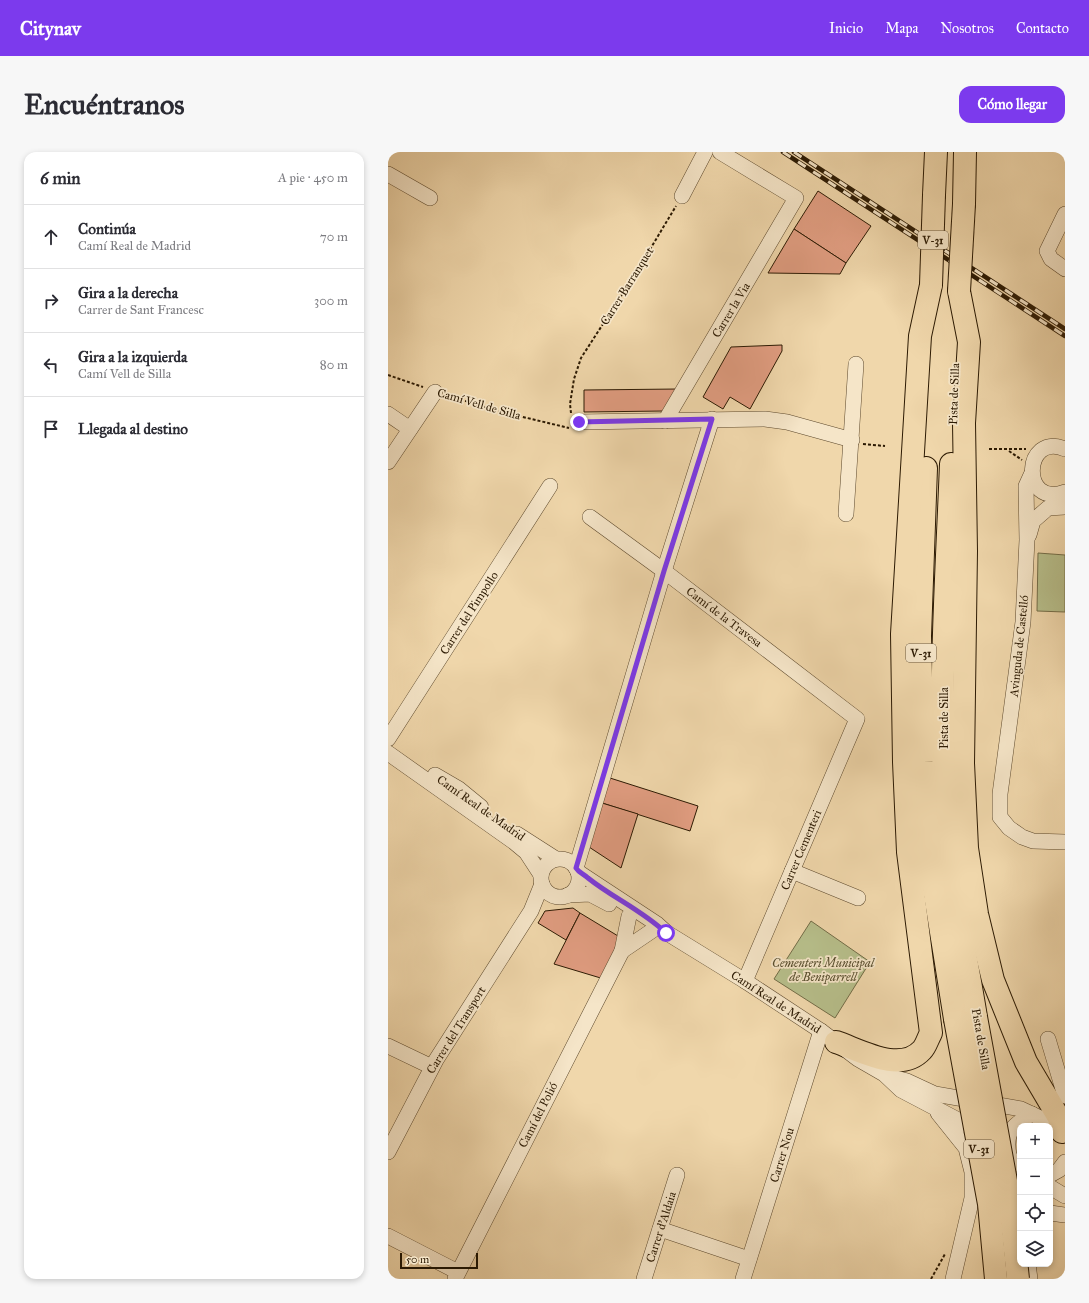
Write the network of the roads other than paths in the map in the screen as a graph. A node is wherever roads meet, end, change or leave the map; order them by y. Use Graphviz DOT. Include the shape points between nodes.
graph roads {
  1 [pos="705,152"];
  2 [pos="720,152"];
  3 [pos="936,152"];
  4 [pos="965,152"];
  5 [pos="388,174"];
  6 [pos="682,196"];
  7 [pos="430,198"];
  8 [pos="1065,214"];
  9 [pos="1065,269"];
  10 [pos="931,285"];
  11 [pos="959,291"];
  12 [pos="856,364"];
  13 [pos="435,392"];
  14 [pos="388,414"];
  15 [pos="712,419"];
  16 [pos="665,421"];
  17 [pos="575,425"];
  18 [pos="410,429"];
  19 [pos="859,442"];
  20 [pos="1065,449"];
  21 [pos="388,462"];
  22 [pos="1031,472"];
  23 [pos="550,486"];
  24 [pos="1065,497"];
  25 [pos="846,514"];
  26 [pos="590,518"];
  27 [pos="1027,540"];
  28 [pos="664,571"];
  29 [pos="857,719"];
  30 [pos="388,739"];
  31 [pos="388,753"];
  32 [pos="403,763"];
  33 [pos="586,834"];
  34 [pos="1065,842"];
  35 [pos="559,859"];
  36 [pos="577,870"];
  37 [pos="792,871"];
  38 [pos="542,880"];
  39 [pos="562,896"];
  40 [pos="858,898"];
  41 [pos="531,911"];
  42 [pos="629,916"];
  43 [pos="660,932"];
  44 [pos="622,951"];
  45 [pos="745,982"];
  46 [pos="828,1037"];
  47 [pos="1048,1039"];
  48 [pos="388,1046"];
  49 [pos="432,1067"];
  50 [pos="884,1074"];
  51 [pos="1065,1096"];
  52 [pos="935,1109"];
  53 [pos="1032,1114"];
  54 [pos="960,1121"];
  55 [pos="1063,1133"];
  56 [pos="388,1152"];
  57 [pos="1015,1162"];
  58 [pos="1065,1162"];
  59 [pos="1053,1173"];
  60 [pos="677,1175"];
  61 [pos="1053,1189"];
  62 [pos="1018,1195"];
  63 [pos="1065,1196"];
  64 [pos="1017,1203"];
  65 [pos="1053,1213"];
  66 [pos="1065,1215"];
  67 [pos="660,1229"];
  68 [pos="388,1236"];
  69 [pos="749,1259"];
  70 [pos="1028,1267"];
  71 [pos="457,1276"];
  72 [pos="644,1279"];
  73 [pos="743,1279"];
  74 [pos="953,1279"];
  75 [pos="996,1279"];
  76 [pos="1018,1279"];
  77 [pos="1030,1279"];
  1 -- 6 [label="street"];
  2 -- 16 [label="street, Carrer la Via" via="796,198"];
  3 -- 10 [label="highway, Pista de Silla / V-31, bridge"];
  4 -- 11 [label="highway, Pista de Silla / V-31, bridge"];
  5 -- 7 [label="street"];
  8 -- 9 [label="street" via="1048,251 1051,259"];
  10 -- 46 [label="highway" via="920,336 902,634 908,852 931,1033 922,1050 907,1060 891,1061"];
  10 -- 75 [label="highway, Pista de Silla / V-31, bridge" via="920,636 922,762 928,851 955,1019 989,1204"];
  11 -- 55 [label="highway" via="968,342 964,423 966,551 963,763 967,848 977,914 992,980 1026,1062 1059,1118"];
  11 -- 76 [label="highway, Pista de Silla / V-31, bridge" via="944,638 944,762 949,849 1010,1204"];
  12 -- 19 [label="street"];
  13 -- 18 [label="street"];
  14 -- 18 [label="street"];
  15 -- 16 [label="street"];
  15 -- 19 [label="street" via="776,421"];
  15 -- 28 [label="street"];
  16 -- 17 [label="street"];
  18 -- 21 [label="street"];
  19 -- 25 [label="street"];
  20 -- 22 [label="street, Avinguda de Castelló" via="1053,447 1038,453"];
  22 -- 24 [label="street" via="1034,482 1044,492"];
  22 -- 27 [label="street, Avinguda de Castelló" via="1026,486"];
  23 -- 30 [label="street, Carrer del Pimpollo"];
  24 -- 27 [label="street" via="1033,522"];
  26 -- 28 [label="street, Camí de la Travesa"];
  27 -- 34 [label="street, Avinguda de Castelló" via="1023,622 1000,794 1000,817 1022,838"];
  28 -- 29 [label="street, Camí de la Travesa"];
  28 -- 33 [label="street"];
  29 -- 37 [label="street, Carrer Cementeri"];
  31 -- 32 [label="street, Camí Real de Madrid"];
  32 -- 35 [label="street, Camí Real de Madrid" via="434,774 459,789 519,836"];
  32 -- 38 [label="street, Camí Real de Madrid" via="526,852"];
  33 -- 35 [label="street"];
  33 -- 36 [label="street"];
  35 -- 36 [label="street" via="570,862"];
  35 -- 38 [label="street" via="546,865"];
  36 -- 39 [label="street" via="576,888"];
  36 -- 43 [label="street, Camí Real de Madrid" via="656,924"];
  37 -- 40 [label="street"];
  37 -- 45 [label="street, Carrer Cementeri"];
  38 -- 39 [label="street" via="548,892"];
  38 -- 41 [label="street, Carrer del Transport"];
  39 -- 41 [label="street, Carrer del Transport"];
  39 -- 42 [label="street, Camí Real de Madrid" via="594,896"];
  41 -- 49 [label="street, Carrer del Transport"];
  42 -- 43 [label="street, Camí Real de Madrid"];
  42 -- 44 [label="street"];
  43 -- 44 [label="street"];
  43 -- 45 [label="street, Camí Real de Madrid"];
  44 -- 71 [label="street, Camí del Polió"];
  45 -- 46 [label="street, Camí Real de Madrid"];
  46 -- 50 [label="street, Camí Real de Madrid"];
  46 -- 69 [label="street, Carrer Nou"];
  47 -- 51 [label="street"];
  48 -- 49 [label="street"];
  49 -- 56 [label="street, Carrer del Transport"];
  50 -- 52 [label="street, Camí Real de Madrid" via="902,1090"];
  50 -- 53 [label="street, Camí Real de Madrid" via="935,1094 1020,1109"];
  52 -- 54 [label="street, Camí Real de Madrid"];
  52 -- 74 [label="street" via="966,1148 972,1172 972,1198"];
  53 -- 55 [label="street, Camí Real de Madrid" via="1051,1123"];
  53 -- 57 [label="street" via="1010,1130 1007,1142"];
  54 -- 57 [label="street, Camí Real de Madrid"];
  54 -- 64 [label="street" via="987,1168"];
  57 -- 62 [label="street"];
  58 -- 59 [label="street"];
  60 -- 67 [label="street, Carrer d'Aldaia"];
  61 -- 63 [label="street"];
  65 -- 66 [label="street"];
  67 -- 69 [label="street"];
  67 -- 72 [label="street, Carrer d'Aldaia"];
  68 -- 71 [label="street"];
  69 -- 73 [label="street, Carrer Nou"];
  70 -- 77 [label="street"];
}
